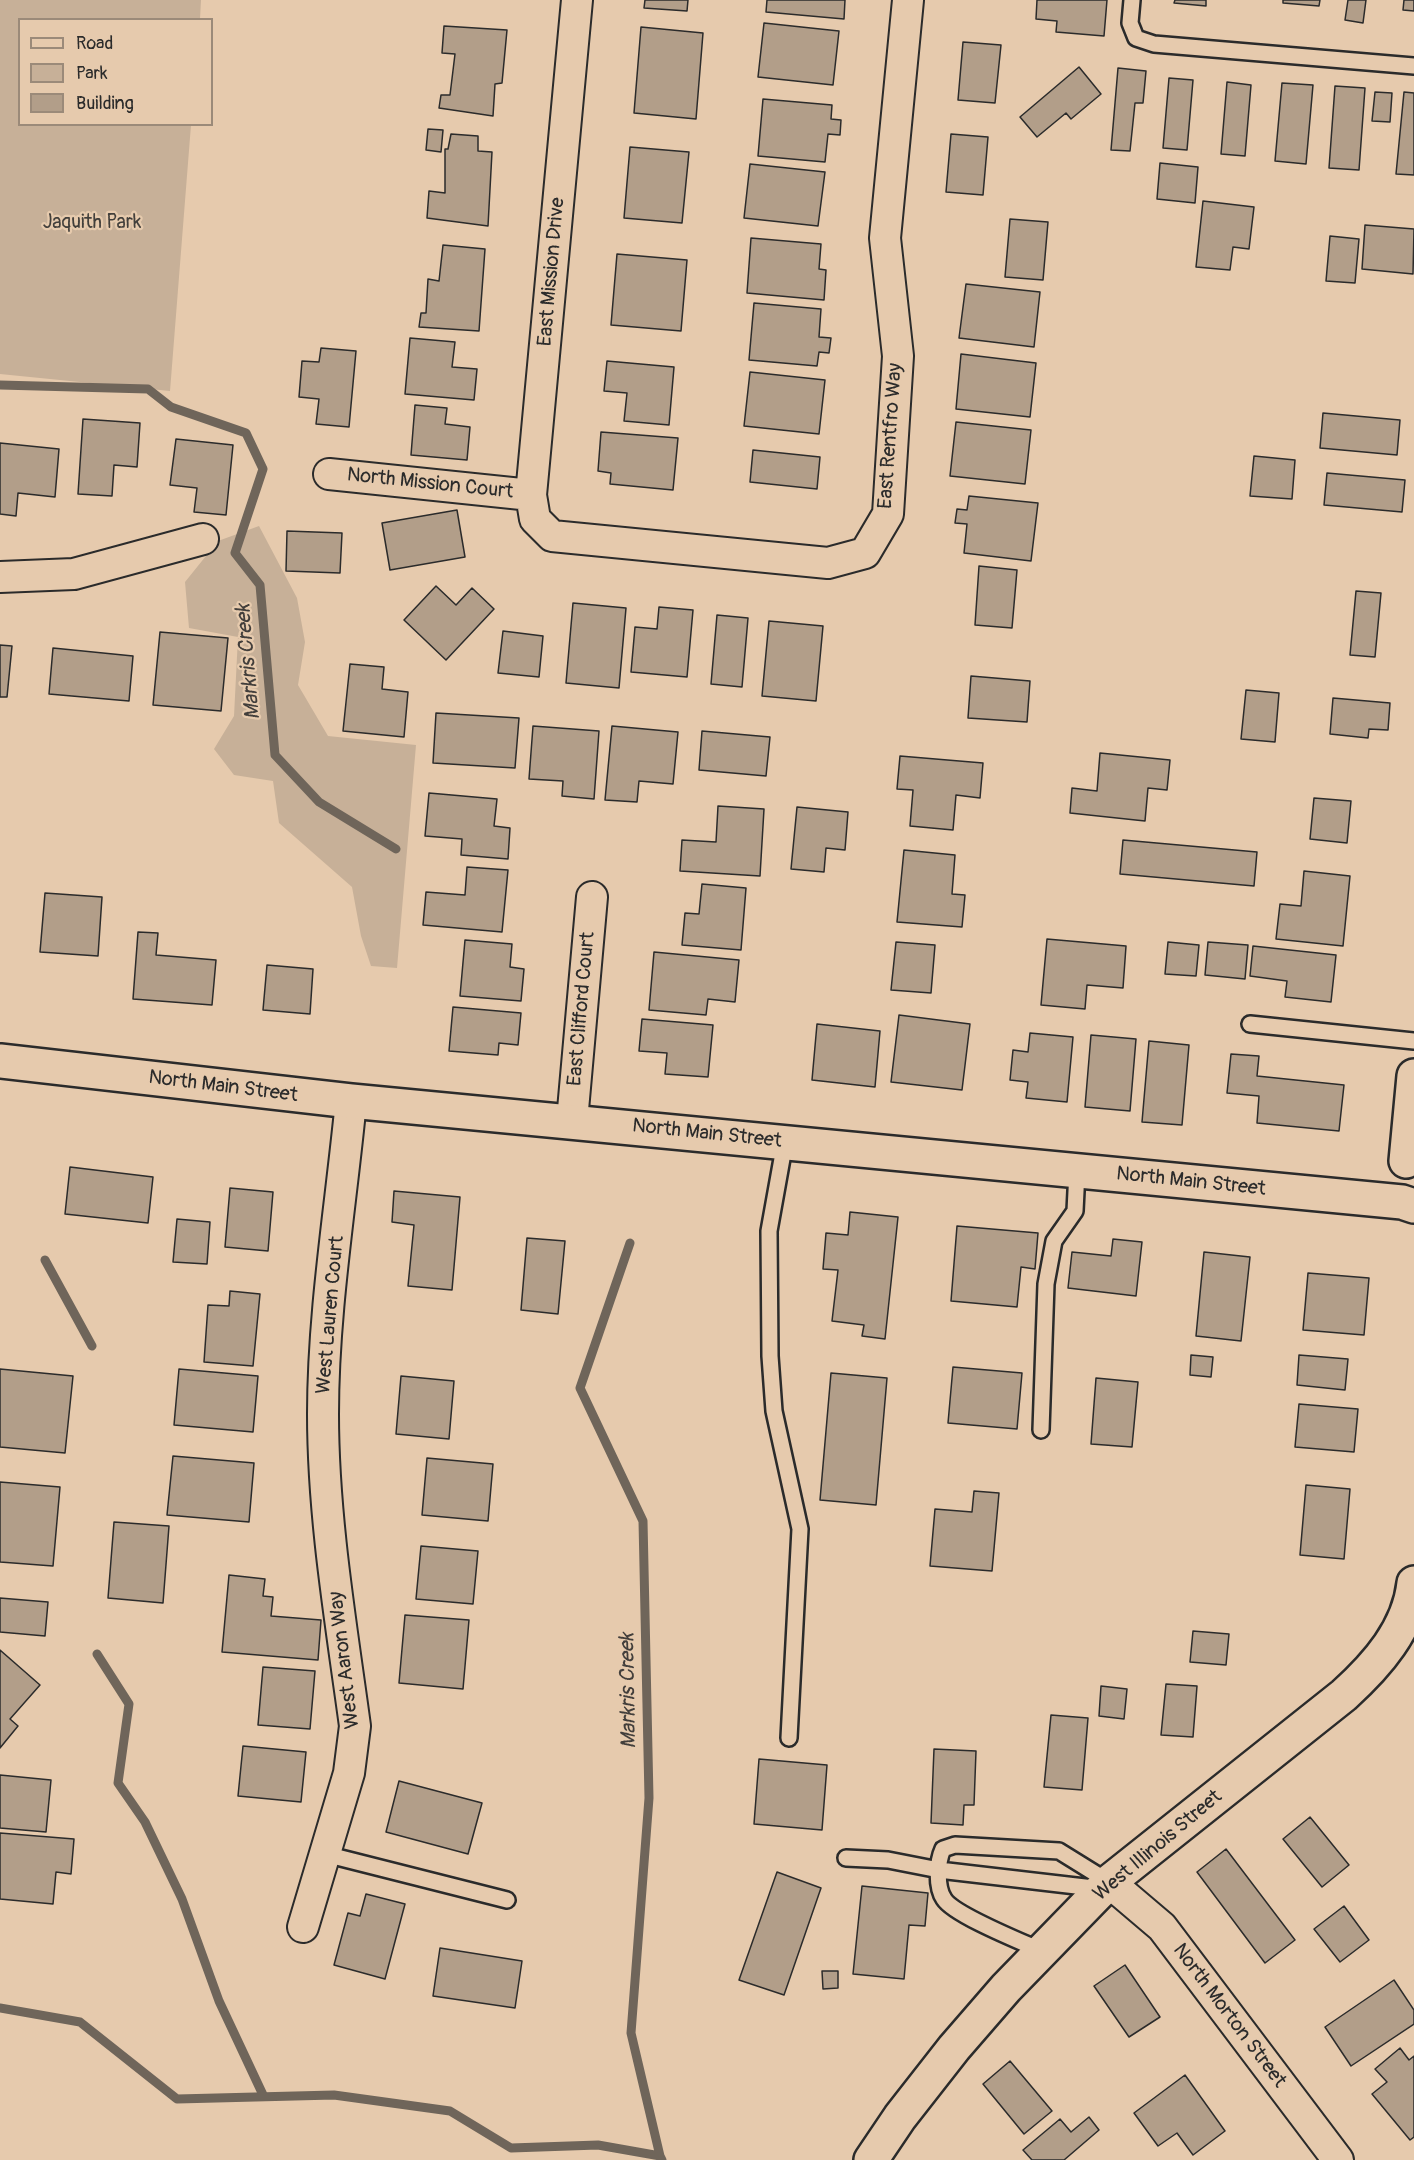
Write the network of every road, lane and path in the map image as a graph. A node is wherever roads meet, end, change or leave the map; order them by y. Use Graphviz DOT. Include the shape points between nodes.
graph roads {
  1 [pos="577,0"];
  2 [pos="908,0"];
  3 [pos="1132,0"];
  4 [pos="1414,66"];
  5 [pos="329,474"];
  6 [pos="531,495"];
  7 [pos="552,536"];
  8 [pos="203,539"];
  9 [pos="0,577"];
  10 [pos="592,897"];
  11 [pos="1250,1024"];
  12 [pos="1414,1041"];
  13 [pos="0,1061"];
  14 [pos="1414,1076"];
  15 [pos="351,1101"];
  16 [pos="572,1121"];
  17 [pos="785,1142"];
  18 [pos="1406,1161"];
  19 [pos="1077,1171"];
  20 [pos="1414,1206"];
  21 [pos="1041,1430"];
  22 [pos="329,1530"];
  23 [pos="1414,1583"];
  24 [pos="1414,1589"];
  25 [pos="789,1738"];
  26 [pos="325,1854"];
  27 [pos="846,1858"];
  28 [pos="939,1870"];
  29 [pos="1105,1886"];
  30 [pos="507,1900"];
  31 [pos="303,1927"];
  32 [pos="1042,1951"];
  33 [pos="871,2160"];
  34 [pos="1338,2160"];
  1 -- 6 [label="street, East Mission Drive"];
  2 -- 7 [label="street, East Rentfro Way" via="885,238 898,356 888,514 865,553 828,563"];
  3 -- 4 [label="lane" via="1130,23 1136,38 1154,44"];
  5 -- 6 [label="street, North Mission Court"];
  6 -- 7 [label="street, East Mission Drive" via="535,519"];
  8 -- 9 [label="street" via="74,574"];
  10 -- 16 [label="street, East Clifford Court"];
  11 -- 12 [label="lane"];
  13 -- 15 [label="street, North Main Street"];
  14 -- 18 [label="street"];
  15 -- 16 [label="street, North Main Street"];
  15 -- 22 [label="street, West Lauren Court" via="324,1369"];
  16 -- 17 [label="street, North Main Street"];
  17 -- 19 [label="street, North Main Street"];
  17 -- 25 [label="lane" via="769,1231 774,1411 800,1528"];
  19 -- 20 [label="street, North Main Street"];
  19 -- 21 [label="lane" via="1075,1210 1054,1241 1046,1284"];
  22 -- 26 [label="street, West Aaron Way" via="355,1726 349,1773"];
  23 -- 24 [label="street, West Illinois Street"];
  24 -- 29 [label="street, West Illinois Street" via="1388,1648 1371,1671"];
  26 -- 30 [label="lane"];
  26 -- 31 [label="street, West Aaron Way"];
  27 -- 28 [label="lane" via="888,1860"];
  28 -- 29 [label="lane"];
  28 -- 29 [label="lane" via="943,1849 955,1845 1059,1851"];
  28 -- 32 [label="lane" via="944,1899 956,1910"];
  29 -- 32 [label="street, West Illinois Street"];
  29 -- 34 [label="street, North Morton Street" via="1162,1927"];
  32 -- 33 [label="street, West Illinois Street" via="962,2039"];
}
